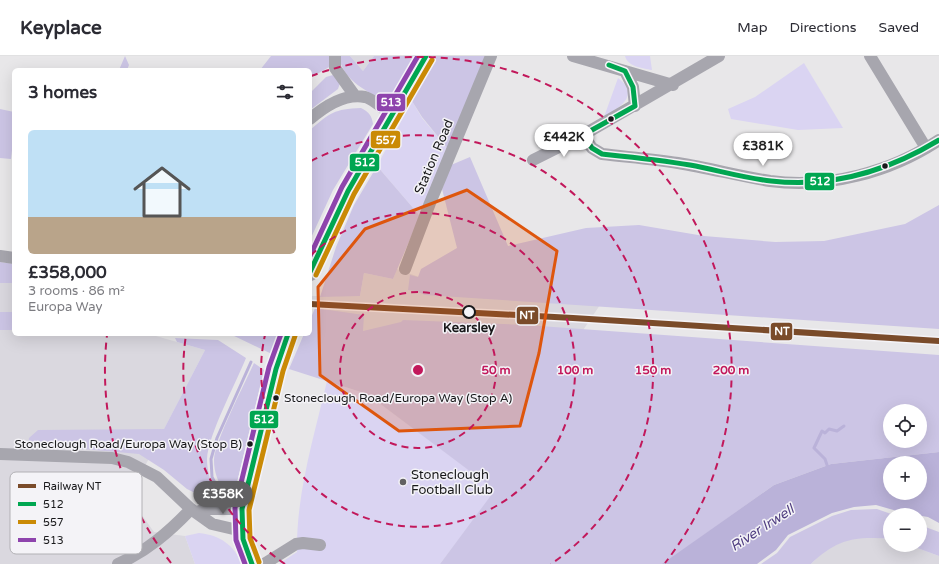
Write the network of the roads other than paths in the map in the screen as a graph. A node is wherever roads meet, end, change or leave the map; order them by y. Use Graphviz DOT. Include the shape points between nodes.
graph roads {
  1 [pos="426,56"];
  2 [pos="491,56"];
  3 [pos="573,56"];
  4 [pos="719,56"];
  5 [pos="870,56"];
  6 [pos="612,60"];
  7 [pos="335,62"];
  8 [pos="625,71"];
  9 [pos="672,85"];
  10 [pos="355,96"];
  11 [pos="635,106"];
  12 [pos="391,114"];
  13 [pos="312,117"];
  14 [pos="584,136"];
  15 [pos="939,140"];
  16 [pos="926,148"];
  17 [pos="533,160"];
  18 [pos="0,256"];
  19 [pos="12,258"];
  20 [pos="312,268"];
  21 [pos="405,269"];
  22 [pos="287,336"];
  23 [pos="0,454"];
  24 [pos="242,509"];
  25 [pos="194,510"];
  26 [pos="242,531"];
  27 [pos="320,545"];
  28 [pos="142,551"];
  29 [pos="136,554"];
  30 [pos="118,564"];
  31 [pos="252,564"];
  32 [pos="264,564"];
  1 -- 12 [label="main road"];
  2 -- 21 [label="street, Station Road"];
  3 -- 6 [label="street"];
  4 -- 9 [label="street"];
  5 -- 16 [label="street"];
  6 -- 8 [label="street"];
  7 -- 10 [label="street"];
  8 -- 9 [label="street"];
  8 -- 11 [label="street" via="633,87"];
  9 -- 11 [label="street"];
  10 -- 12 [label="street" via="366,97"];
  10 -- 13 [label="street" via="322,108"];
  11 -- 14 [label="street"];
  12 -- 20 [label="main road" via="336,214"];
  14 -- 16 [label="street" via="592,148 602,154 677,163 772,181 839,180 876,170"];
  14 -- 17 [label="street"];
  15 -- 16 [label="street"];
  18 -- 19 [label="street"];
  22 -- 24 [label="main road" via="276,369"];
  23 -- 25 [label="street" via="112,458 128,462 157,477"];
  24 -- 25 [label="street"];
  24 -- 26 [label="main road"];
  25 -- 26 [label="street" via="212,524"];
  25 -- 28 [label="street"];
  26 -- 31 [label="main road"];
  27 -- 32 [label="street" via="296,544"];
  29 -- 30 [label="street"];
}
